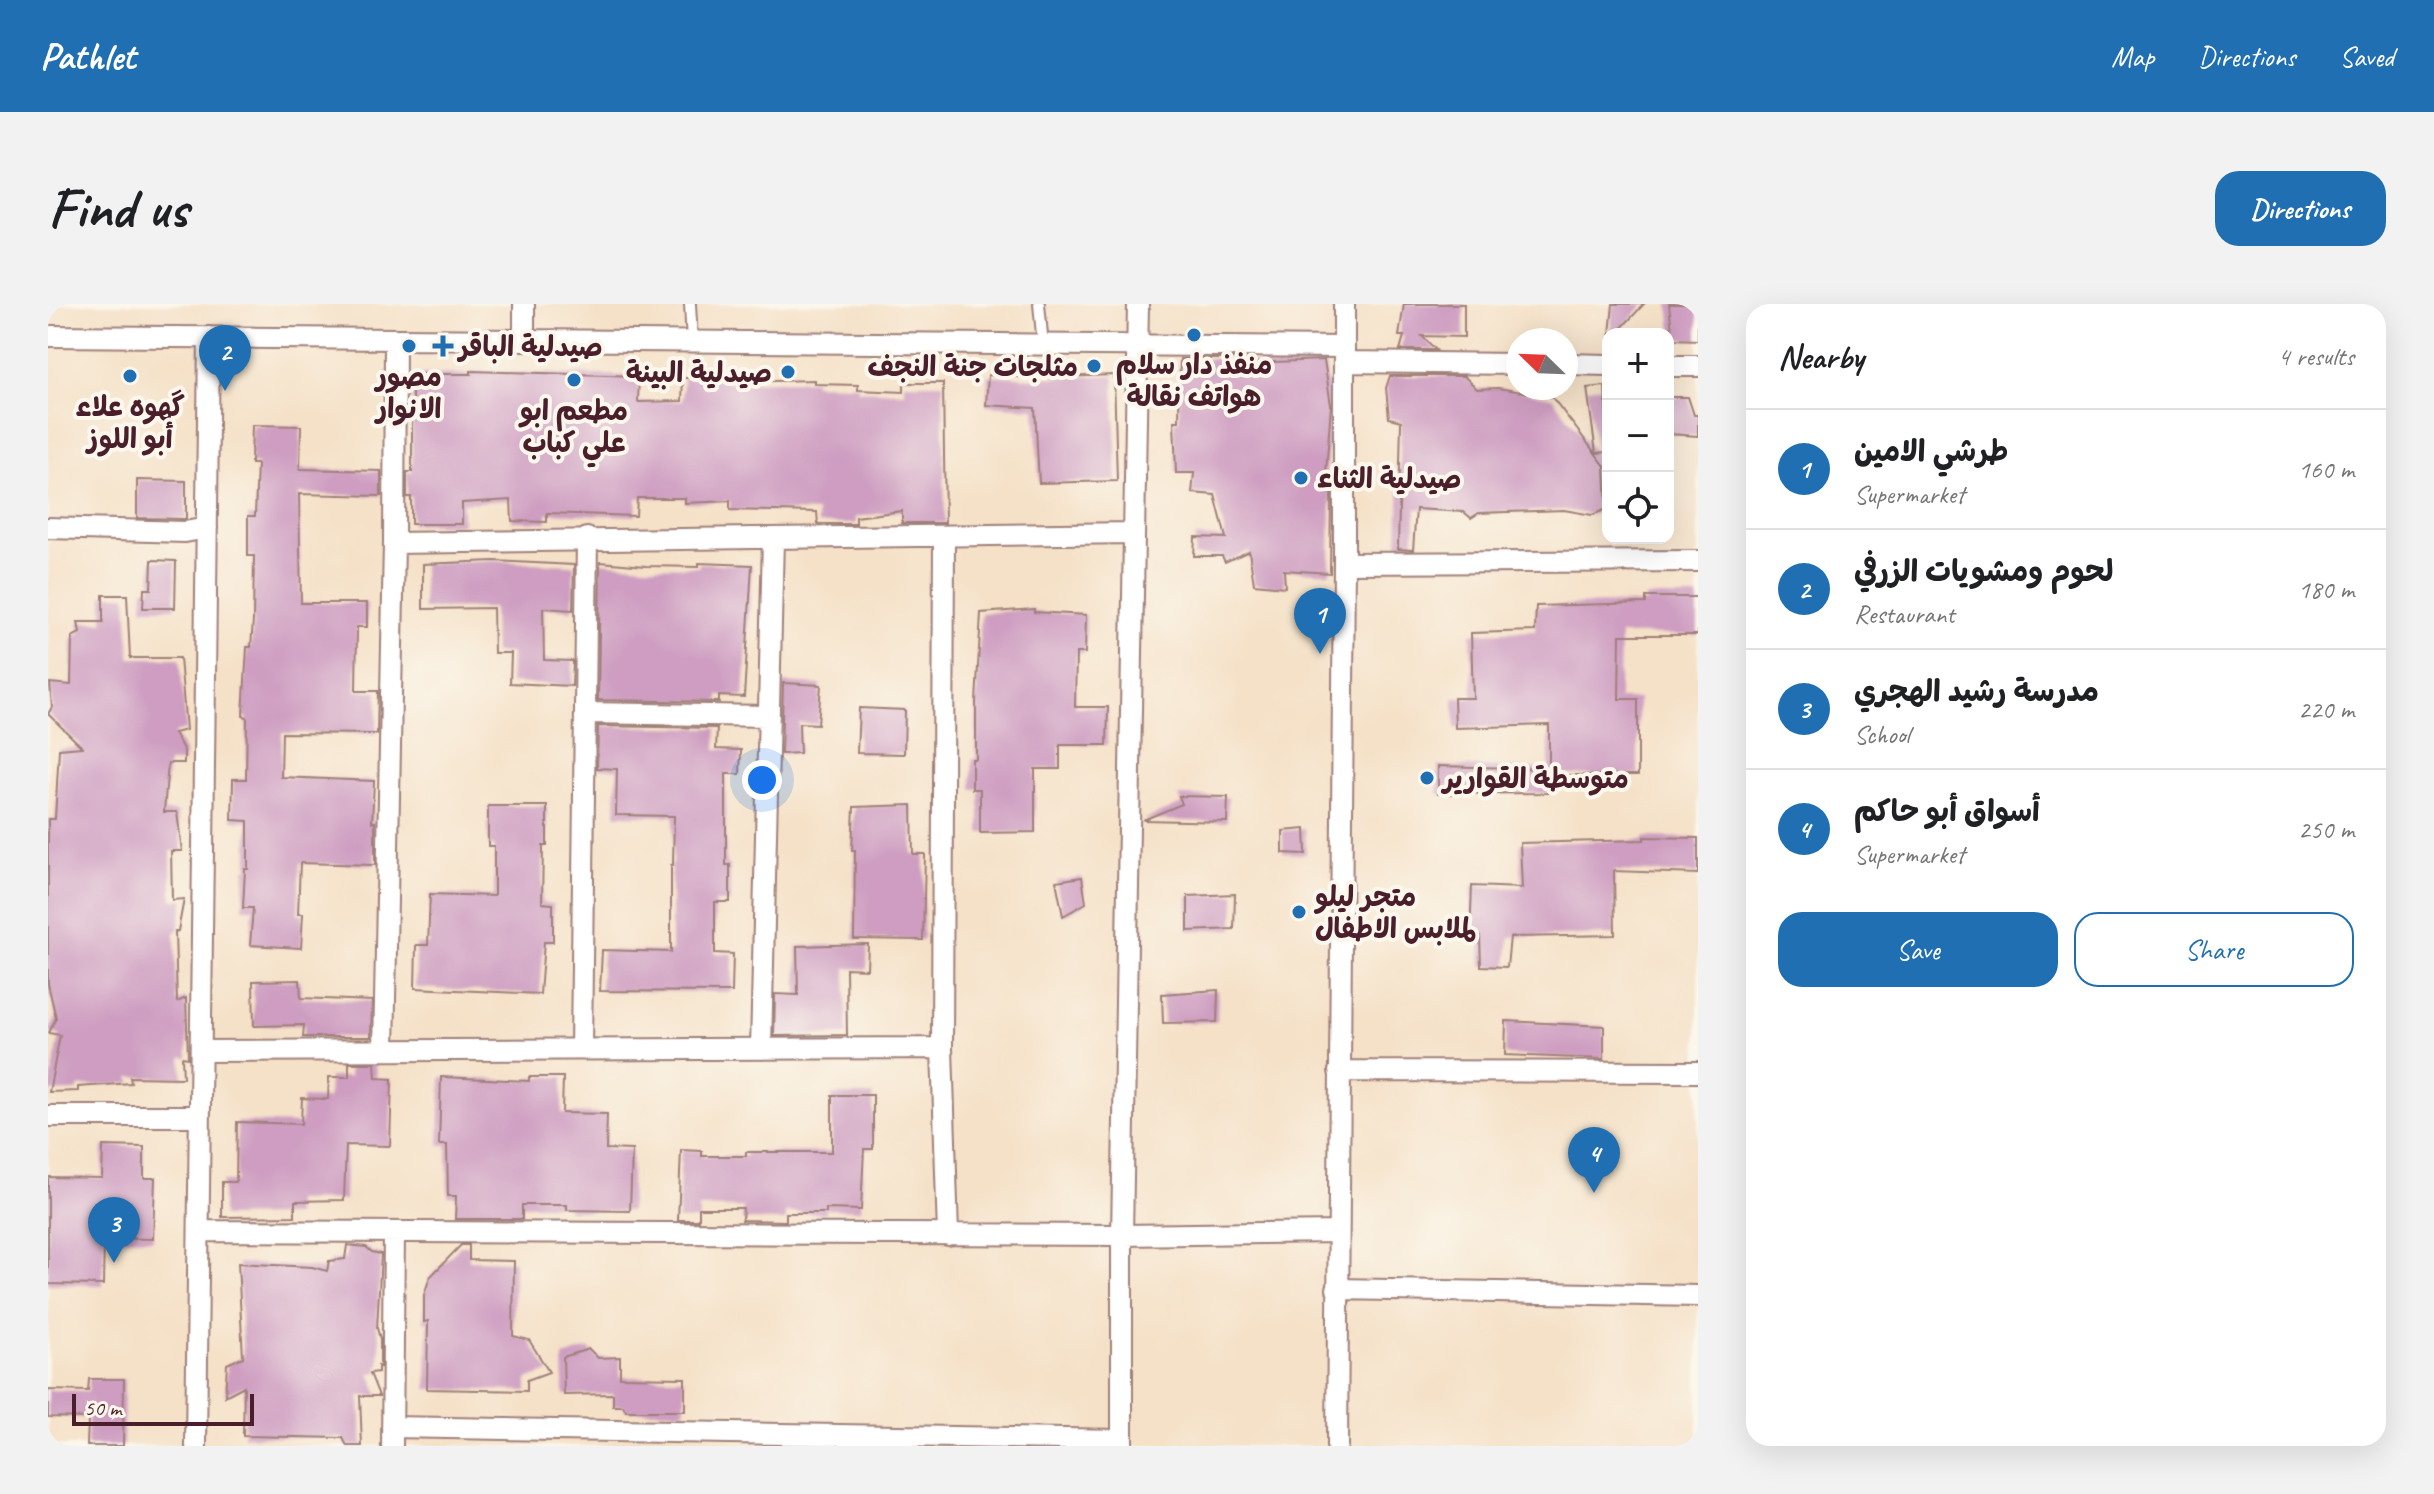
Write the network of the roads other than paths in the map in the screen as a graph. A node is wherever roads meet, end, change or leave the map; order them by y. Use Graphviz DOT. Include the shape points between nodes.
graph roads {
  1 [pos="524,304"];
  2 [pos="690,304"];
  3 [pos="1039,304"];
  4 [pos="1138,304"];
  5 [pos="1344,304"];
  6 [pos="48,336"];
  7 [pos="209,337"];
  8 [pos="395,339"];
  9 [pos="524,340"];
  10 [pos="692,342"];
  11 [pos="1043,345"];
  12 [pos="1138,345"];
  13 [pos="1344,354"];
  14 [pos="1506,363"];
  15 [pos="1578,364"];
  16 [pos="1602,365"];
  17 [pos="1674,366"];
  18 [pos="1698,366"];
  19 [pos="48,528"];
  20 [pos="207,528"];
  21 [pos="1133,533"];
  22 [pos="944,537"];
  23 [pos="587,538"];
  24 [pos="773,538"];
  25 [pos="394,543"];
  26 [pos="1698,561"];
  27 [pos="1344,563"];
  28 [pos="585,713"];
  29 [pos="769,716"];
  30 [pos="942,1048"];
  31 [pos="581,1049"];
  32 [pos="761,1049"];
  33 [pos="384,1050"];
  34 [pos="201,1051"];
  35 [pos="1339,1071"];
  36 [pos="1698,1072"];
  37 [pos="48,1116"];
  38 [pos="199,1116"];
  39 [pos="199,1231"];
  40 [pos="1337,1232"];
  41 [pos="394,1233"];
  42 [pos="948,1235"];
  43 [pos="1122,1235"];
  44 [pos="1337,1289"];
  45 [pos="1698,1296"];
  46 [pos="392,1436"];
  47 [pos="581,1438"];
  48 [pos="760,1439"];
  49 [pos="944,1440"];
  50 [pos="1122,1443"];
  51 [pos="196,1446"];
  52 [pos="1337,1446"];
  1 -- 9 [label="street"];
  2 -- 10 [label="lane"];
  3 -- 11 [label="lane"];
  4 -- 12 [label="street"];
  5 -- 13 [label="street"];
  6 -- 7 [label="street"];
  7 -- 8 [label="street"];
  7 -- 20 [label="street"];
  8 -- 9 [label="street"];
  8 -- 25 [label="street"];
  9 -- 10 [label="street"];
  10 -- 11 [label="street"];
  11 -- 12 [label="street"];
  12 -- 13 [label="street"];
  12 -- 21 [label="street"];
  13 -- 14 [label="street"];
  13 -- 27 [label="street"];
  15 -- 16 [label="street"];
  17 -- 18 [label="street"];
  19 -- 20 [label="street"];
  20 -- 34 [label="street"];
  21 -- 22 [label="street"];
  21 -- 43 [label="street"];
  22 -- 24 [label="street"];
  22 -- 30 [label="street"];
  23 -- 24 [label="street"];
  23 -- 25 [label="street"];
  23 -- 28 [label="street"];
  24 -- 29 [label="street"];
  25 -- 33 [label="street"];
  26 -- 27 [label="street"];
  27 -- 35 [label="street"];
  28 -- 29 [label="street"];
  28 -- 31 [label="street"];
  29 -- 32 [label="street"];
  30 -- 32 [label="street"];
  30 -- 42 [label="street"];
  31 -- 32 [label="street"];
  31 -- 33 [label="street"];
  33 -- 34 [label="street"];
  34 -- 38 [label="street"];
  35 -- 36 [label="street"];
  35 -- 40 [label="street"];
  37 -- 38 [label="street"];
  38 -- 39 [label="street"];
  39 -- 41 [label="street"];
  39 -- 51 [label="street"];
  40 -- 43 [label="street"];
  40 -- 44 [label="street"];
  41 -- 42 [label="street"];
  41 -- 46 [label="street"];
  42 -- 43 [label="street"];
  43 -- 50 [label="street"];
  44 -- 45 [label="street"];
  44 -- 52 [label="street"];
  46 -- 47 [label="street"];
  47 -- 48 [label="street"];
  48 -- 49 [label="street"];
  49 -- 50 [label="street"];
}
